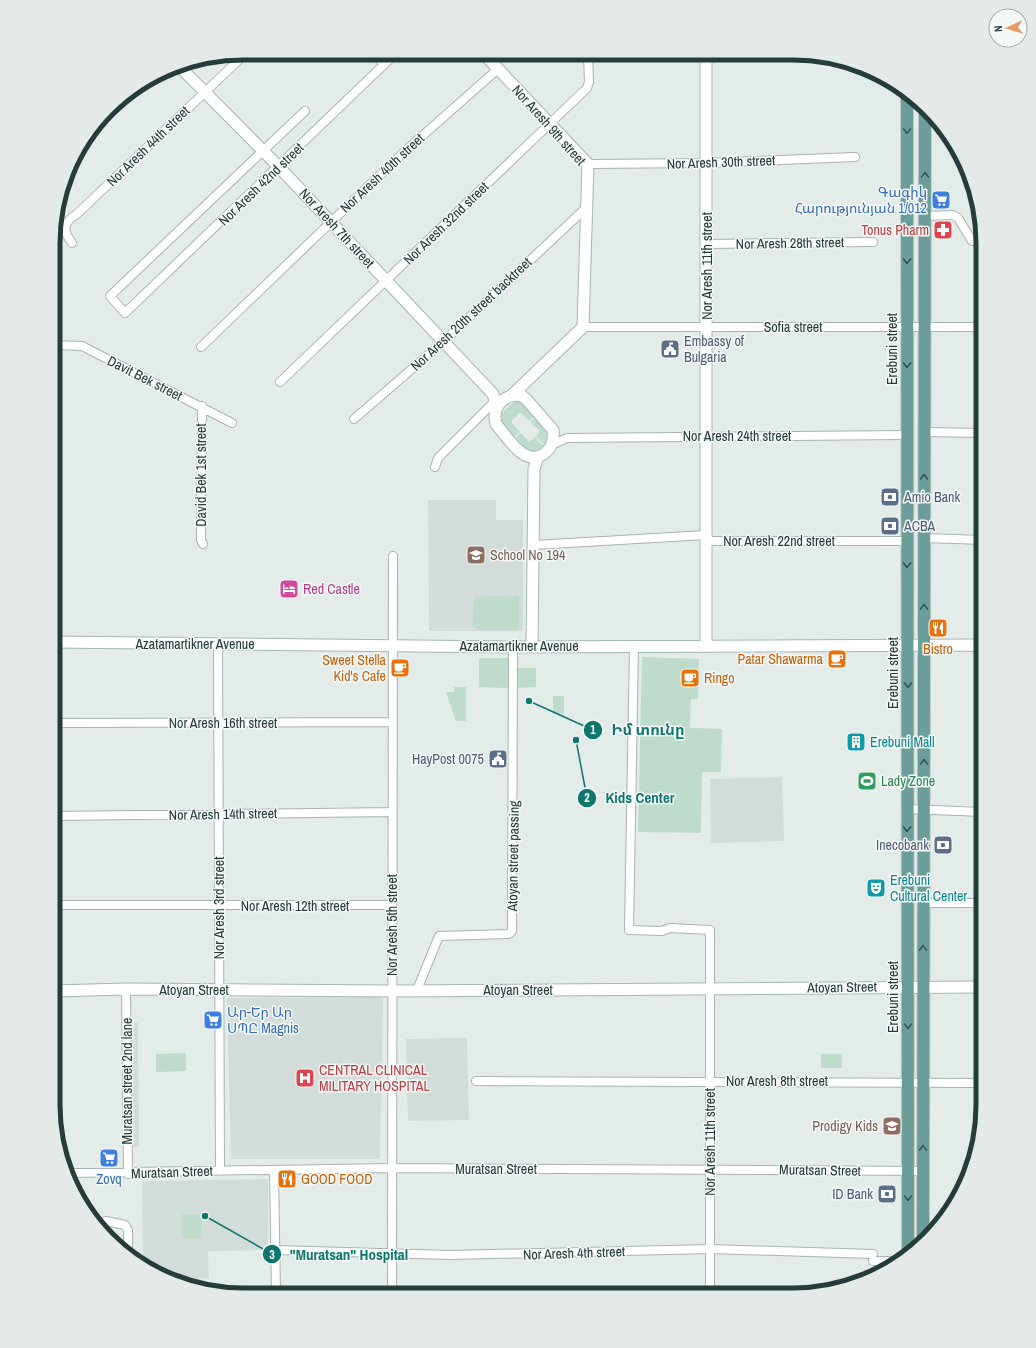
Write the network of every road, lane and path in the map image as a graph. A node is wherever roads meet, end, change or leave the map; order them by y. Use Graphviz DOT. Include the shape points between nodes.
graph roads {
  1 [pos="238,60"];
  2 [pos="380,60"];
  3 [pos="390,60"];
  4 [pos="490,60"];
  5 [pos="588,60"];
  6 [pos="706,60"];
  7 [pos="384,66"];
  8 [pos="498,69"];
  9 [pos="183,71"];
  10 [pos="204,92"];
  11 [pos="907,100"];
  12 [pos="305,112"];
  13 [pos="925,117"];
  14 [pos="550,124"];
  15 [pos="263,150"];
  16 [pos="855,158"];
  17 [pos="707,163"];
  18 [pos="588,164"];
  19 [pos="279,167"];
  20 [pos="587,207"];
  21 [pos="925,216"];
  22 [pos="330,220"];
  23 [pos="976,241"];
  24 [pos="873,242"];
  25 [pos="72,243"];
  26 [pos="707,244"];
  27 [pos="387,281"];
  28 [pos="583,326"];
  29 [pos="907,326"];
  30 [pos="924,326"];
  31 [pos="706,327"];
  32 [pos="976,327"];
  33 [pos="443,342"];
  34 [pos="60,344"];
  35 [pos="200,347"];
  36 [pos="280,382"];
  37 [pos="523,385"];
  38 [pos="524,397"];
  39 [pos="500,399"];
  40 [pos="202,406"];
  41 [pos="354,419"];
  42 [pos="232,423"];
  43 [pos="553,430"];
  44 [pos="924,432"];
  45 [pos="976,433"];
  46 [pos="706,435"];
  47 [pos="907,435"];
  48 [pos="567,438"];
  49 [pos="552,445"];
  50 [pos="526,456"];
  51 [pos="538,457"];
  52 [pos="435,467"];
  53 [pos="534,469"];
  54 [pos="706,535"];
  55 [pos="924,538"];
  56 [pos="976,540"];
  57 [pos="908,541"];
  58 [pos="203,544"];
  59 [pos="534,544"];
  60 [pos="393,556"];
  61 [pos="60,642"];
  62 [pos="218,644"];
  63 [pos="634,645"];
  64 [pos="392,646"];
  65 [pos="532,646"];
  66 [pos="706,646"];
  67 [pos="908,646"];
  68 [pos="924,646"];
  69 [pos="976,646"];
  70 [pos="513,647"];
  71 [pos="392,722"];
  72 [pos="60,723"];
  73 [pos="218,723"];
  74 [pos="908,809"];
  75 [pos="924,810"];
  76 [pos="392,812"];
  77 [pos="976,812"];
  78 [pos="219,815"];
  79 [pos="60,816"];
  80 [pos="923,903"];
  81 [pos="976,903"];
  82 [pos="60,905"];
  83 [pos="392,905"];
  84 [pos="219,906"];
  85 [pos="908,987"];
  86 [pos="923,987"];
  87 [pos="976,987"];
  88 [pos="126,989"];
  89 [pos="220,990"];
  90 [pos="417,990"];
  91 [pos="710,990"];
  92 [pos="60,991"];
  93 [pos="392,991"];
  94 [pos="476,1081"];
  95 [pos="710,1081"];
  96 [pos="908,1082"];
  97 [pos="923,1082"];
  98 [pos="976,1083"];
  99 [pos="392,1168"];
  100 [pos="710,1169"];
  101 [pos="274,1170"];
  102 [pos="220,1171"];
  103 [pos="908,1171"];
  104 [pos="923,1171"];
  105 [pos="74,1174"];
  106 [pos="128,1174"];
  107 [pos="106,1221"];
  108 [pos="923,1233"];
  109 [pos="128,1247"];
  110 [pos="908,1247"];
  111 [pos="710,1249"];
  112 [pos="275,1250"];
  113 [pos="392,1252"];
  114 [pos="890,1260"];
  115 [pos="276,1288"];
  116 [pos="392,1288"];
  117 [pos="710,1288"];
  1 -- 10 [label="street, Nor Aresh 44th street"];
  2 -- 7 [label="street"];
  3 -- 7 [label="street, Nor Aresh 42nd street"];
  4 -- 8 [label="street, Nor Aresh 9th street"];
  5 -- 14 [label="street, Nor Aresh 32nd street" via="588,85"];
  6 -- 17 [label="street, Nor Aresh 11th street"];
  7 -- 19 [label="street, Nor Aresh 42nd street"];
  8 -- 14 [label="street, Nor Aresh 9th street"];
  8 -- 22 [label="street, Nor Aresh 40th street"];
  9 -- 10 [label="street, Nor Aresh 7th street"];
  10 -- 15 [label="street, Nor Aresh 7th street"];
  10 -- 25 [label="street, Nor Aresh 44th street" via="68,219 65,225"];
  11 -- 29 [label="main road, Erebuni street, one-way"];
  12 -- 15 [label="street"];
  21 -- 13 [label="main road, one-way"];
  14 -- 18 [label="street, Nor Aresh 9th street"];
  14 -- 27 [label="street, Nor Aresh 32nd street"];
  15 -- 19 [label="street, Nor Aresh 7th street"];
  15 -- 19 [label="street, Nor Aresh 42nd street" via="110,296 125,313"];
  16 -- 17 [label="street, Nor Aresh 30th street"];
  17 -- 18 [label="street, Nor Aresh 30th street"];
  17 -- 26 [label="street, Nor Aresh 11th street"];
  18 -- 20 [label="street, Nor Aresh 9th street"];
  19 -- 22 [label="street, Nor Aresh 7th street"];
  20 -- 28 [label="street, Nor Aresh 9th street"];
  20 -- 33 [label="street, Nor Aresh 20th street backtreet"];
  21 -- 23 [label="street" via="958,218 972,241"];
  21 -- 30 [label="main road"];
  22 -- 27 [label="street, Nor Aresh 7th street"];
  22 -- 35 [label="street, Nor Aresh 40th street"];
  24 -- 26 [label="street, Nor Aresh 28th street"];
  26 -- 31 [label="street, Nor Aresh 11th street"];
  27 -- 33 [label="street, Nor Aresh 7th street"];
  27 -- 36 [label="street, Nor Aresh 32nd street"];
  28 -- 31 [label="street, Sofia street"];
  28 -- 37 [label="street"];
  29 -- 30 [label="street, Sofia street"];
  29 -- 31 [label="street, Sofia street"];
  29 -- 47 [label="main road, Erebuni street, one-way"];
  30 -- 32 [label="street"];
  30 -- 44 [label="main road"];
  31 -- 46 [label="street, Nor Aresh 11th street"];
  33 -- 39 [label="street, Nor Aresh 7th street"];
  33 -- 41 [label="street, Nor Aresh 20th street backtreet"];
  34 -- 40 [label="street, Davit Bek street" via="82,346"];
  37 -- 38 [label="street"];
  37 -- 39 [label="street"];
  38 -- 39 [label="street"];
  38 -- 43 [label="street"];
  39 -- 50 [label="street" via="496,424"];
  39 -- 52 [label="street" via="438,458"];
  40 -- 42 [label="street, Davit Bek street"];
  40 -- 58 [label="street, David Bek 1st street"];
  43 -- 48 [label="street"];
  43 -- 49 [label="street"];
  44 -- 45 [label="street"];
  55 -- 44 [label="main road, one-way"];
  46 -- 47 [label="street, Nor Aresh 24th street"];
  46 -- 48 [label="street, Nor Aresh 24th street"];
  46 -- 54 [label="street, Nor Aresh 11th street"];
  47 -- 57 [label="main road, Erebuni street"];
  48 -- 49 [label="street, Nor Aresh 24th street"];
  49 -- 51 [label="street"];
  50 -- 51 [label="street"];
  50 -- 53 [label="street"];
  51 -- 53 [label="street"];
  53 -- 59 [label="street"];
  54 -- 57 [label="street, Nor Aresh 22nd street" via="710,541"];
  54 -- 59 [label="street, Nor Aresh 22nd street"];
  54 -- 66 [label="street, Nor Aresh 11th street"];
  55 -- 56 [label="street"];
  68 -- 55 [label="main road, one-way"];
  57 -- 67 [label="main road, Erebuni street, one-way"];
  59 -- 65 [label="street"];
  60 -- 64 [label="street, Nor Aresh 5th street"];
  61 -- 62 [label="street, Azatamartikner Avenue"];
  62 -- 64 [label="street, Azatamartikner Avenue"];
  62 -- 73 [label="street, Nor Aresh 3rd street"];
  63 -- 65 [label="street, Azatamartikner Avenue"];
  63 -- 66 [label="street, Azatamartikner Avenue"];
  63 -- 91 [label="street, Nor Aresh 11th street" via="629,930 710,930"];
  64 -- 70 [label="street, Azatamartikner Avenue"];
  64 -- 71 [label="street, Nor Aresh 5th street"];
  65 -- 70 [label="street, Azatamartikner Avenue"];
  66 -- 67 [label="street, Azatamartikner Avenue"];
  67 -- 68 [label="street, Azatamartikner Avenue"];
  67 -- 74 [label="main road, Erebuni street, one-way"];
  68 -- 69 [label="street, Azatamartikner Avenue"];
  75 -- 68 [label="main road, one-way"];
  70 -- 90 [label="street, Atoyan street passing" via="512,931 509,934 439,936"];
  71 -- 73 [label="street, Nor Aresh 16th street"];
  71 -- 76 [label="street, Nor Aresh 5th street"];
  72 -- 73 [label="street, Nor Aresh 16th street"];
  73 -- 78 [label="street, Nor Aresh 3rd street"];
  74 -- 75 [label="street"];
  74 -- 85 [label="main road, Erebuni street, one-way"];
  75 -- 77 [label="street"];
  75 -- 80 [label="main road"];
  76 -- 78 [label="street, Nor Aresh 14th street"];
  76 -- 83 [label="street, Nor Aresh 5th street"];
  78 -- 79 [label="street, Nor Aresh 14th street"];
  78 -- 84 [label="street, Nor Aresh 3rd street"];
  80 -- 81 [label="street"];
  86 -- 80 [label="main road, one-way"];
  82 -- 84 [label="street, Nor Aresh 12th street"];
  83 -- 84 [label="street, Nor Aresh 12th street"];
  83 -- 93 [label="street, Nor Aresh 5th street"];
  84 -- 89 [label="street, Nor Aresh 3rd street"];
  85 -- 86 [label="street, Atoyan Street"];
  85 -- 91 [label="street, Atoyan Street"];
  85 -- 96 [label="main road, Erebuni street, one-way"];
  86 -- 87 [label="street, Atoyan Street"];
  86 -- 97 [label="main road"];
  88 -- 89 [label="street, Atoyan Street"];
  88 -- 92 [label="street, Atoyan Street"];
  88 -- 106 [label="street, Muratsan street 2nd lane"];
  89 -- 93 [label="street, Atoyan Street"];
  89 -- 102 [label="street, Nor Aresh 3rd street"];
  90 -- 91 [label="street, Atoyan Street"];
  90 -- 93 [label="street, Atoyan Street"];
  91 -- 95 [label="street, Nor Aresh 11th street"];
  93 -- 99 [label="street, Nor Aresh 5th street"];
  94 -- 95 [label="street, Nor Aresh 8th street"];
  95 -- 96 [label="street, Nor Aresh 8th street"];
  95 -- 100 [label="street, Nor Aresh 11th street"];
  96 -- 97 [label="street, Nor Aresh 8th street"];
  96 -- 103 [label="main road, Erebuni street"];
  97 -- 98 [label="street, Nor Aresh 8th street"];
  104 -- 97 [label="main road, one-way"];
  99 -- 100 [label="street, Muratsan Street"];
  99 -- 101 [label="street, Muratsan Street"];
  99 -- 113 [label="street, Nor Aresh 5th street"];
  100 -- 103 [label="street, Muratsan Street"];
  100 -- 111 [label="street, Nor Aresh 11th street"];
  101 -- 102 [label="street, Muratsan Street"];
  101 -- 112 [label="street"];
  102 -- 106 [label="street, Muratsan Street"];
  103 -- 104 [label="street, Muratsan Street"];
  103 -- 110 [label="main road, Erebuni street, one-way"];
  104 -- 108 [label="main road"];
  105 -- 106 [label="street, Muratsan Street"];
  107 -- 109 [label="street" via="125,1224 128,1230"];
  111 -- 113 [label="street, Nor Aresh 4th street" via="510,1255"];
  111 -- 114 [label="street, Nor Aresh 4th street"];
  111 -- 117 [label="street, Nor Aresh 11th street"];
  112 -- 113 [label="street, Nor Aresh 4th street"];
  112 -- 115 [label="street"];
  113 -- 116 [label="street, Nor Aresh 5th street"];
}
